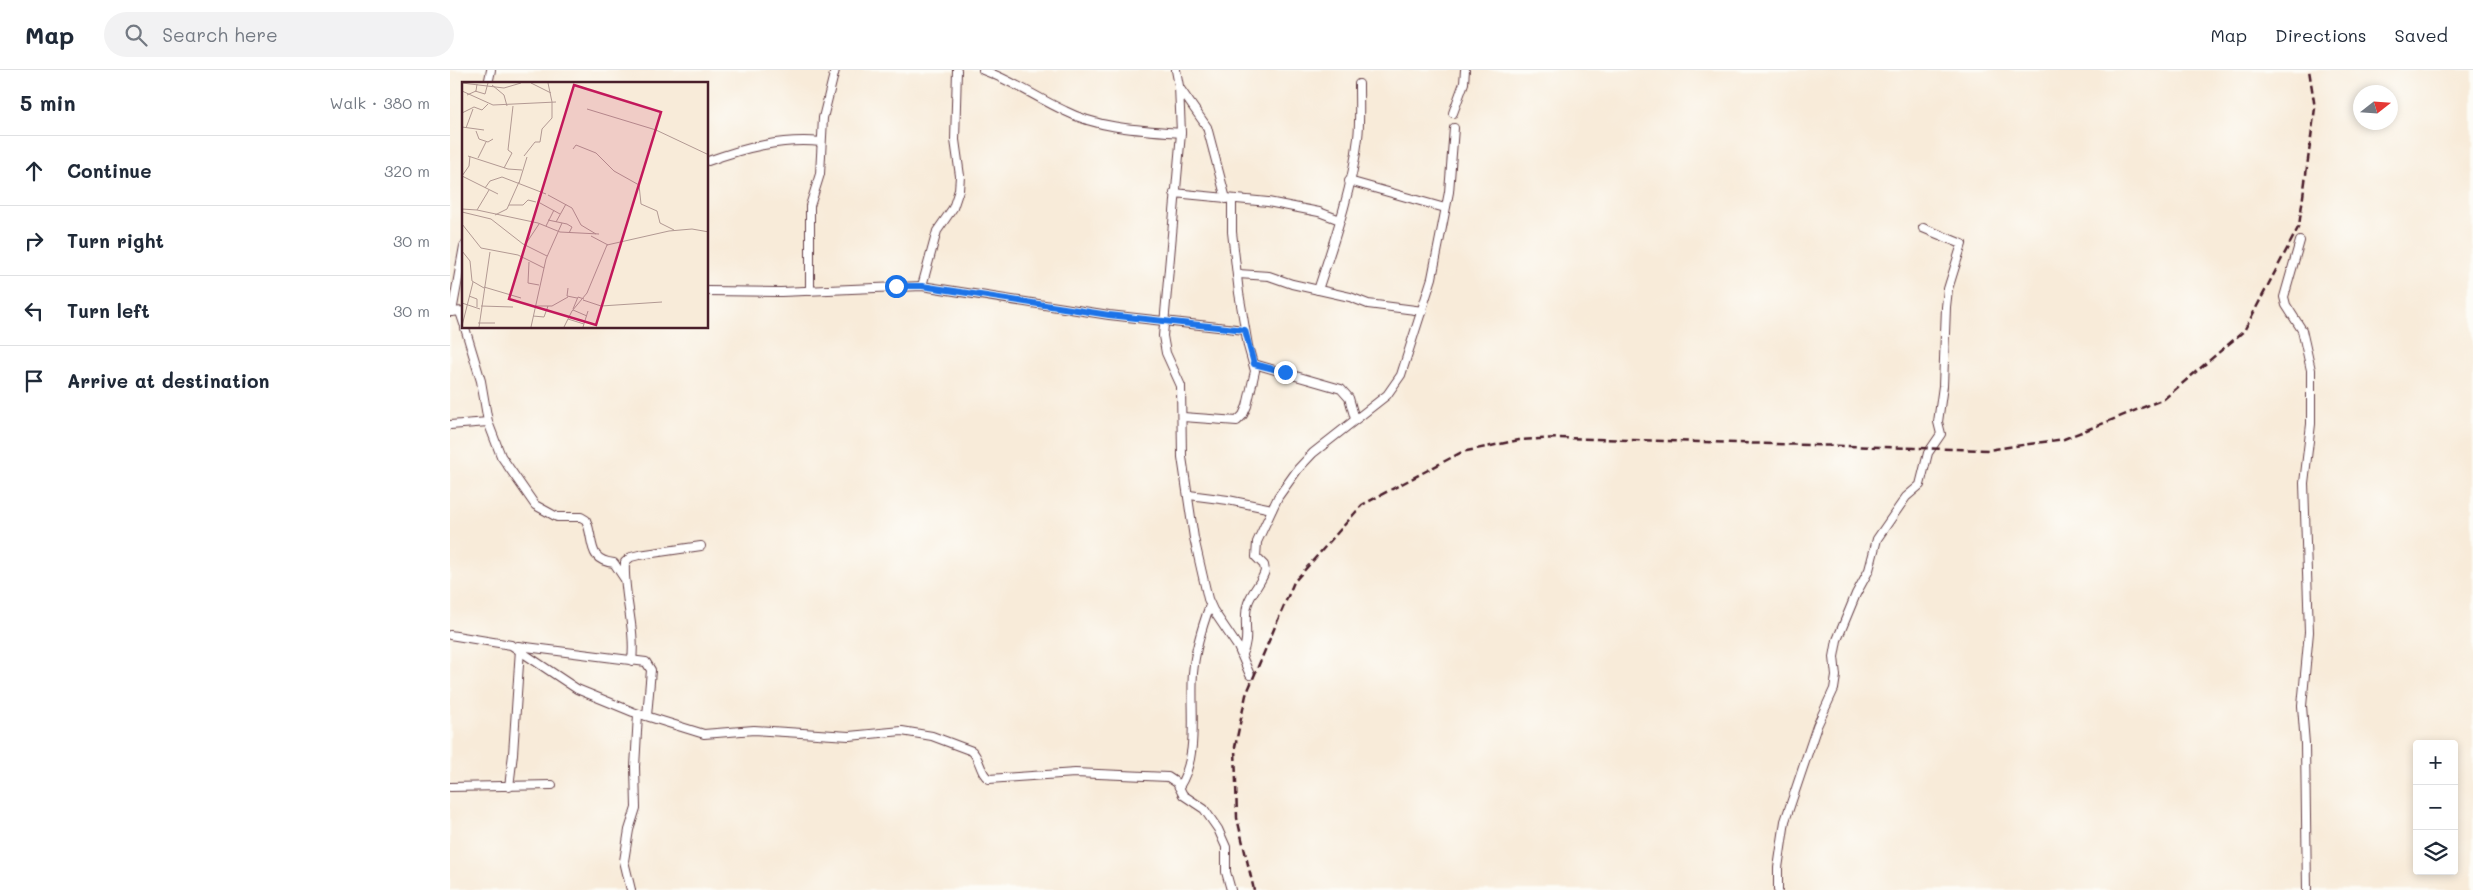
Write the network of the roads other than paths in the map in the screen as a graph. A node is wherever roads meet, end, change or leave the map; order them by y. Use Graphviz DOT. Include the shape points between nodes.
graph roads {
  1 [pos="835,70"];
  2 [pos="957,70"];
  3 [pos="983,70"];
  4 [pos="1176,70"];
  5 [pos="1465,70"];
  6 [pos="1359,84"];
  7 [pos="1179,86"];
  8 [pos="1453,113"];
  9 [pos="1454,128"];
  10 [pos="1181,133"];
  11 [pos="821,142"];
  12 [pos="709,161"];
  13 [pos="1349,181"];
  14 [pos="1365,185"];
  15 [pos="1174,193"];
  16 [pos="1345,197"];
  17 [pos="1229,199"];
  18 [pos="1445,208"];
  19 [pos="1340,220"];
  20 [pos="1923,228"];
  21 [pos="2300,241"];
  22 [pos="462,262"];
  23 [pos="1238,274"];
  24 [pos="922,286"];
  25 [pos="1318,290"];
  26 [pos="709,291"];
  27 [pos="810,291"];
  28 [pos="1423,311"];
  29 [pos="456,312"];
  30 [pos="1163,321"];
  31 [pos="465,329"];
  32 [pos="1245,330"];
  33 [pos="1254,364"];
  34 [pos="1183,417"];
  35 [pos="1355,419"];
  36 [pos="488,422"];
  37 [pos="450,425"];
  38 [pos="1189,495"];
  39 [pos="1272,509"];
  40 [pos="701,546"];
  41 [pos="624,578"];
  42 [pos="1210,605"];
  43 [pos="450,635"];
  44 [pos="511,645"];
  45 [pos="520,649"];
  46 [pos="1242,654"];
  47 [pos="632,661"];
  48 [pos="1250,675"];
  49 [pos="638,714"];
  50 [pos="647,716"];
  51 [pos="552,785"];
  52 [pos="450,787"];
  53 [pos="509,787"];
  54 [pos="1179,787"];
  55 [pos="631,890"];
  56 [pos="1231,890"];
  57 [pos="1778,890"];
  58 [pos="2307,890"];
  1 -- 11 [label="street" via="824,109"];
  2 -- 24 [label="street" via="955,140 959,190 953,208 937,231"];
  3 -- 10 [label="street" via="1020,85 1074,114 1128,129"];
  4 -- 7 [label="street"];
  5 -- 8 [label="street" via="1464,83"];
  6 -- 13 [label="street" via="1358,137"];
  7 -- 10 [label="street"];
  7 -- 17 [label="street" via="1207,128"];
  9 -- 18 [label="street"];
  10 -- 15 [label="street"];
  11 -- 12 [label="street" via="775,142"];
  11 -- 27 [label="street" via="820,174 810,206"];
  13 -- 14 [label="street"];
  13 -- 16 [label="street"];
  14 -- 16 [label="street"];
  14 -- 18 [label="street"];
  15 -- 17 [label="street"];
  15 -- 30 [label="street"];
  16 -- 19 [label="street"];
  17 -- 19 [label="street" via="1268,202 1319,212"];
  17 -- 23 [label="street"];
  18 -- 28 [label="street"];
  19 -- 25 [label="street"];
  20 -- 57 [label="street" via="1962,244 1946,307 1938,422 1941,434 1928,453 1920,485 1906,497 1877,539 1869,570 1839,634 1834,657 1834,689 1817,726 1784,821"];
  21 -- 58 [label="street" via="2284,297 2302,330 2311,370 2312,416 2304,483 2309,632 2302,706"];
  22 -- 29 [label="street"];
  23 -- 25 [label="street" via="1270,276"];
  23 -- 32 [label="street"];
  24 -- 27 [label="street"];
  24 -- 30 [label="street"];
  25 -- 28 [label="street" via="1350,296 1368,304"];
  26 -- 27 [label="street"];
  28 -- 35 [label="street" via="1401,375 1387,394"];
  30 -- 32 [label="street"];
  30 -- 34 [label="street" via="1166,353 1181,386"];
  31 -- 36 [label="street" via="481,381"];
  32 -- 33 [label="street"];
  33 -- 34 [label="street" via="1255,374 1239,419 1232,422"];
  33 -- 35 [label="street" via="1341,389 1349,398"];
  34 -- 38 [label="street" via="1182,457"];
  35 -- 39 [label="street" via="1304,461"];
  36 -- 37 [label="street"];
  36 -- 41 [label="street" via="501,456 534,505 557,517 586,520 596,556 601,561 614,563"];
  38 -- 39 [label="street"];
  38 -- 42 [label="street" via="1194,538"];
  39 -- 46 [label="street" via="1257,542 1256,557 1265,571 1248,603 1246,642"];
  40 -- 41 [label="street" via="631,557 625,562"];
  41 -- 47 [label="street" via="633,630"];
  42 -- 46 [label="street"];
  42 -- 54 [label="street" via="1195,657 1192,740 1185,777"];
  43 -- 44 [label="street"];
  44 -- 45 [label="street"];
  44 -- 47 [label="street"];
  45 -- 49 [label="street" via="578,688"];
  45 -- 53 [label="street"];
  46 -- 48 [label="street"];
  47 -- 50 [label="street" via="646,662 651,670"];
  49 -- 50 [label="street"];
  49 -- 55 [label="street" via="636,803 624,861"];
  50 -- 54 [label="street" via="717,735 754,730 849,736 892,730 914,732 972,750 987,778 1075,773 1155,775 1173,779"];
  51 -- 53 [label="street"];
  52 -- 53 [label="street"];
  54 -- 56 [label="street" via="1183,795 1204,809 1222,835"];
}
